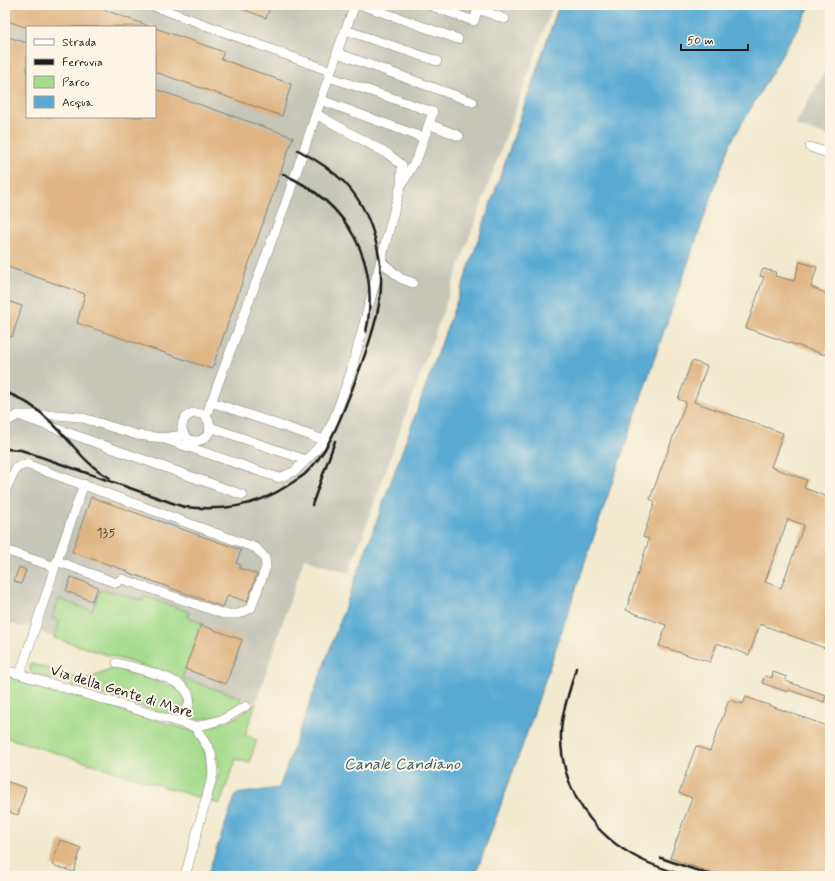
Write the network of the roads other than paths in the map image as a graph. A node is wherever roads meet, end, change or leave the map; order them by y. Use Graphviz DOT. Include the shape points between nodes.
graph roads {
  1 [pos="151,5"];
  2 [pos="355,5"];
  3 [pos="362,5"];
  4 [pos="429,5"];
  5 [pos="479,7"];
  6 [pos="505,19"];
  7 [pos="345,30"];
  8 [pos="458,39"];
  9 [pos="336,53"];
  10 [pos="437,61"];
  11 [pos="330,74"];
  12 [pos="321,100"];
  13 [pos="474,102"];
  14 [pos="316,114"];
  15 [pos="429,124"];
  16 [pos="459,136"];
  17 [pos="424,138"];
  18 [pos="810,147"];
  19 [pos="830,154"];
  20 [pos="401,185"];
  21 [pos="381,261"];
  22 [pos="413,283"];
  23 [pos="211,402"];
  24 [pos="18,415"];
  25 [pos="206,416"];
  26 [pos="5,423"];
  27 [pos="210,427"];
  28 [pos="184,435"];
  29 [pos="162,438"];
  30 [pos="324,440"];
  31 [pos="306,460"];
  32 [pos="84,484"];
  33 [pos="5,491"];
  34 [pos="243,495"];
  35 [pos="5,550"];
  36 [pos="56,564"];
  37 [pos="117,663"];
  38 [pos="5,670"];
  39 [pos="20,674"];
  40 [pos="246,706"];
  41 [pos="178,722"];
  42 [pos="195,726"];
  43 [pos="185,876"];
  1 -- 11 [label="street"];
  2 -- 7 [label="street"];
  3 -- 8 [label="street"];
  4 -- 5 [label="street" via="474,22"];
  5 -- 6 [label="street"];
  7 -- 9 [label="street"];
  7 -- 10 [label="street"];
  9 -- 11 [label="street"];
  9 -- 13 [label="street"];
  11 -- 12 [label="street"];
  11 -- 15 [label="street" via="433,112"];
  12 -- 14 [label="street"];
  12 -- 17 [label="street"];
  14 -- 20 [label="street" via="388,154 402,165"];
  14 -- 23 [label="street" via="285,205"];
  15 -- 16 [label="street"];
  15 -- 17 [label="street"];
  17 -- 20 [label="street" via="418,156"];
  18 -- 19 [label="street"];
  20 -- 21 [label="street"];
  21 -- 22 [label="street" via="400,278"];
  21 -- 30 [label="street" via="351,372"];
  23 -- 25 [label="street"];
  23 -- 30 [label="street"];
  24 -- 26 [label="street"];
  24 -- 29 [label="street" via="80,417 137,435"];
  24 -- 34 [label="street"];
  25 -- 27 [label="street"];
  25 -- 28 [label="street" via="197,412 187,415 182,427"];
  27 -- 28 [label="street" via="208,434 201,440 192,440"];
  27 -- 31 [label="street"];
  28 -- 29 [label="street"];
  29 -- 31 [label="street" via="279,478 295,471"];
  30 -- 31 [label="street"];
  32 -- 33 [label="street" via="26,464 16,468"];
  32 -- 36 [label="street"];
  32 -- 36 [label="street" via="256,548 265,558 266,567 251,608 239,614 224,614 122,579 116,583"];
  35 -- 36 [label="street"];
  36 -- 39 [label="street"];
  37 -- 41 [label="street" via="178,682 186,689 190,699 188,710"];
  38 -- 39 [label="street, Via della Gente di Mare"];
  39 -- 41 [label="street, Via della Gente di Mare"];
  40 -- 42 [label="street" via="224,719"];
  41 -- 42 [label="street, Via della Gente di Mare"];
  42 -- 43 [label="street, Via della Gente di Mare" via="211,752 213,774"];
}
